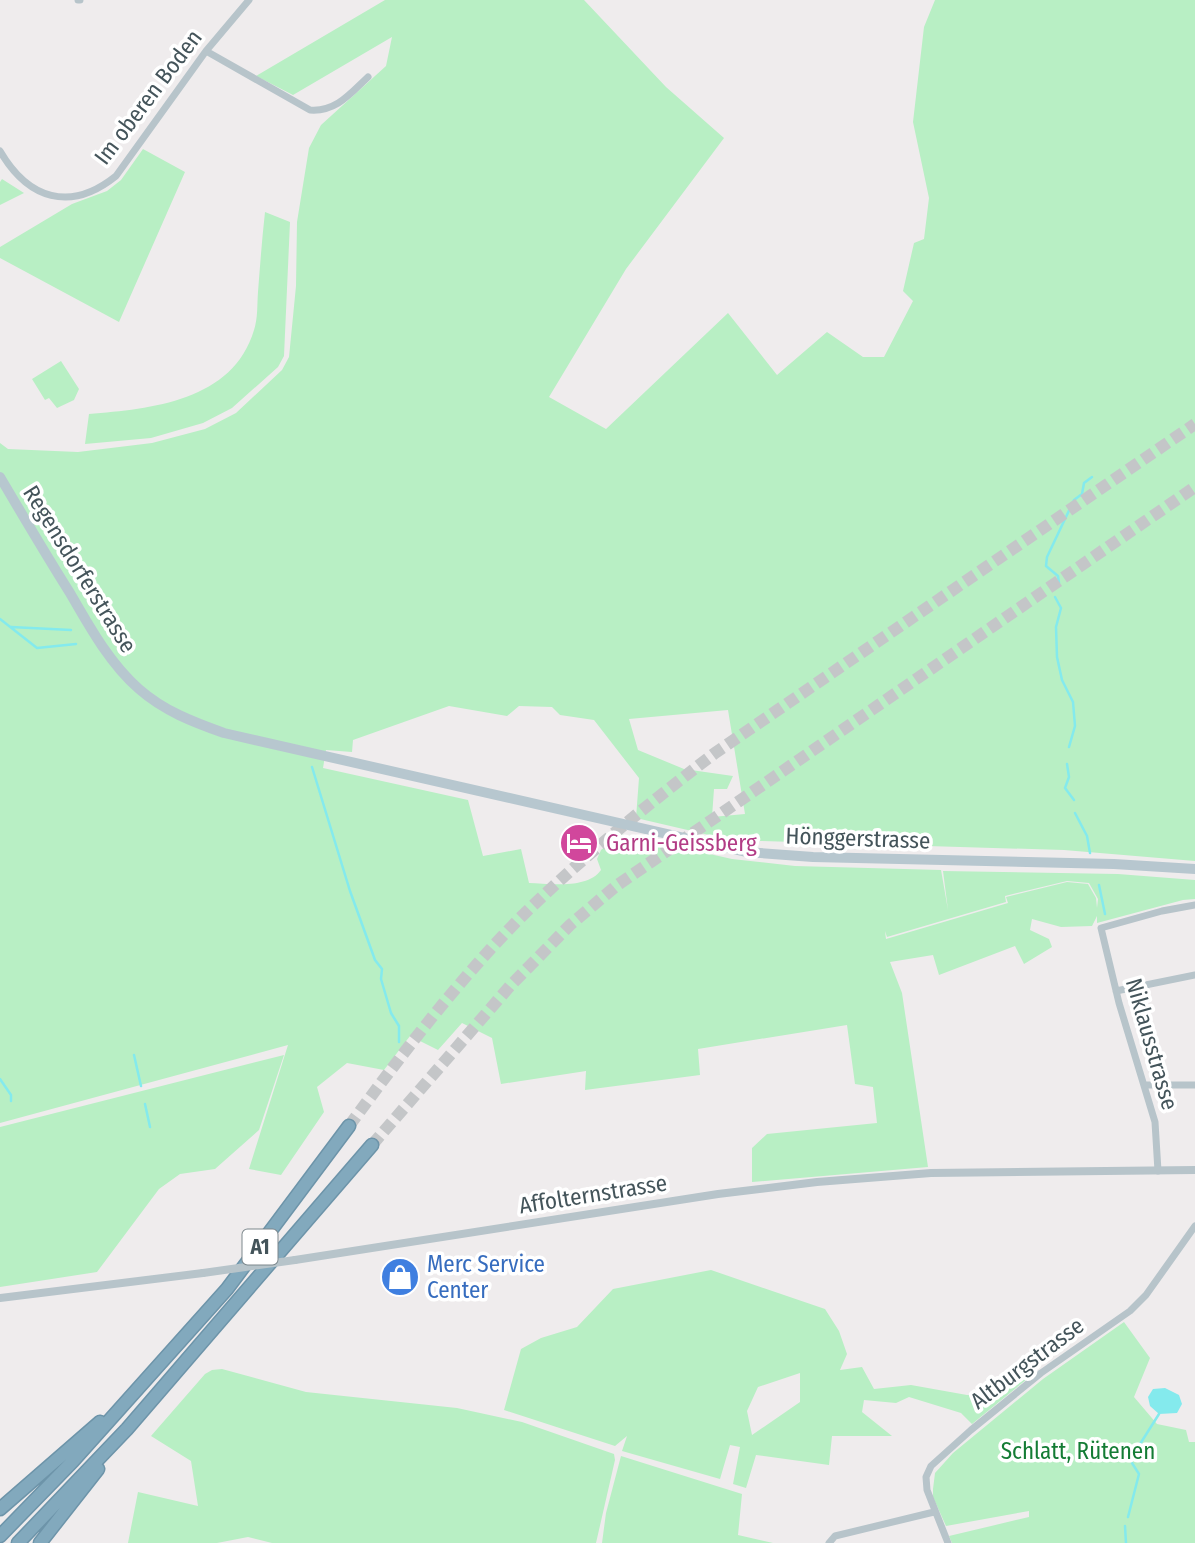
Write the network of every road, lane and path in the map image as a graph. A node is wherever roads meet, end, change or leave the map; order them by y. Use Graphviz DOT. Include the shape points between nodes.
graph roads {
  1 [pos="249,0"];
  2 [pos="206,51"];
  3 [pos="368,77"];
  4 [pos="0,151"];
  5 [pos="0,477"];
  6 [pos="321,757"];
  7 [pos="1195,869"];
  8 [pos="1195,905"];
  9 [pos="1195,975"];
  10 [pos="1116,990"];
  11 [pos="1145,1085"];
  12 [pos="1195,1085"];
  13 [pos="349,1126"];
  14 [pos="372,1145"];
  15 [pos="1195,1170"];
  16 [pos="1158,1171"];
  17 [pos="1195,1226"];
  18 [pos="0,1298"];
  19 [pos="163,1361"];
  20 [pos="116,1441"];
  21 [pos="0,1508"];
  22 [pos="934,1512"];
  23 [pos="0,1536"];
  24 [pos="18,1543"];
  25 [pos="40,1543"];
  26 [pos="829,1543"];
  27 [pos="948,1543"];
  1 -- 2 [label="street, Im oberen Boden"];
  2 -- 3 [label="street" via="310,110 330,109"];
  2 -- 4 [label="street, Im oberen Boden" via="120,171 97,190 57,197 29,187"];
  5 -- 6 [label="main road, Regensdorferstrasse" via="85,618 137,687 191,722"];
  6 -- 7 [label="main road, Hönggerstrasse" via="746,852"];
  8 -- 10 [label="street, Niklausstrasse" via="1101,928"];
  9 -- 10 [label="street"];
  10 -- 11 [label="street, Niklausstrasse"];
  11 -- 12 [label="street"];
  11 -- 16 [label="street, Niklausstrasse" via="1155,1122"];
  13 -- 19 [label="highway, A1" via="227,1289"];
  14 -- 20 [label="highway, A1"];
  15 -- 16 [label="street, Affolternstrasse"];
  16 -- 18 [label="street, Affolternstrasse, bridge" via="931,1173 817,1182 295,1260"];
  17 -- 22 [label="street, Altburgstrasse" via="1130,1311 1041,1373 931,1466 926,1477"];
  19 -- 21 [label="highway"];
  19 -- 23 [label="highway, A1"];
  20 -- 24 [label="highway, A1"];
  20 -- 25 [label="highway" via="90,1483"];
  22 -- 26 [label="street" via="835,1536"];
  22 -- 27 [label="street, Altburgstrasse"];
}
